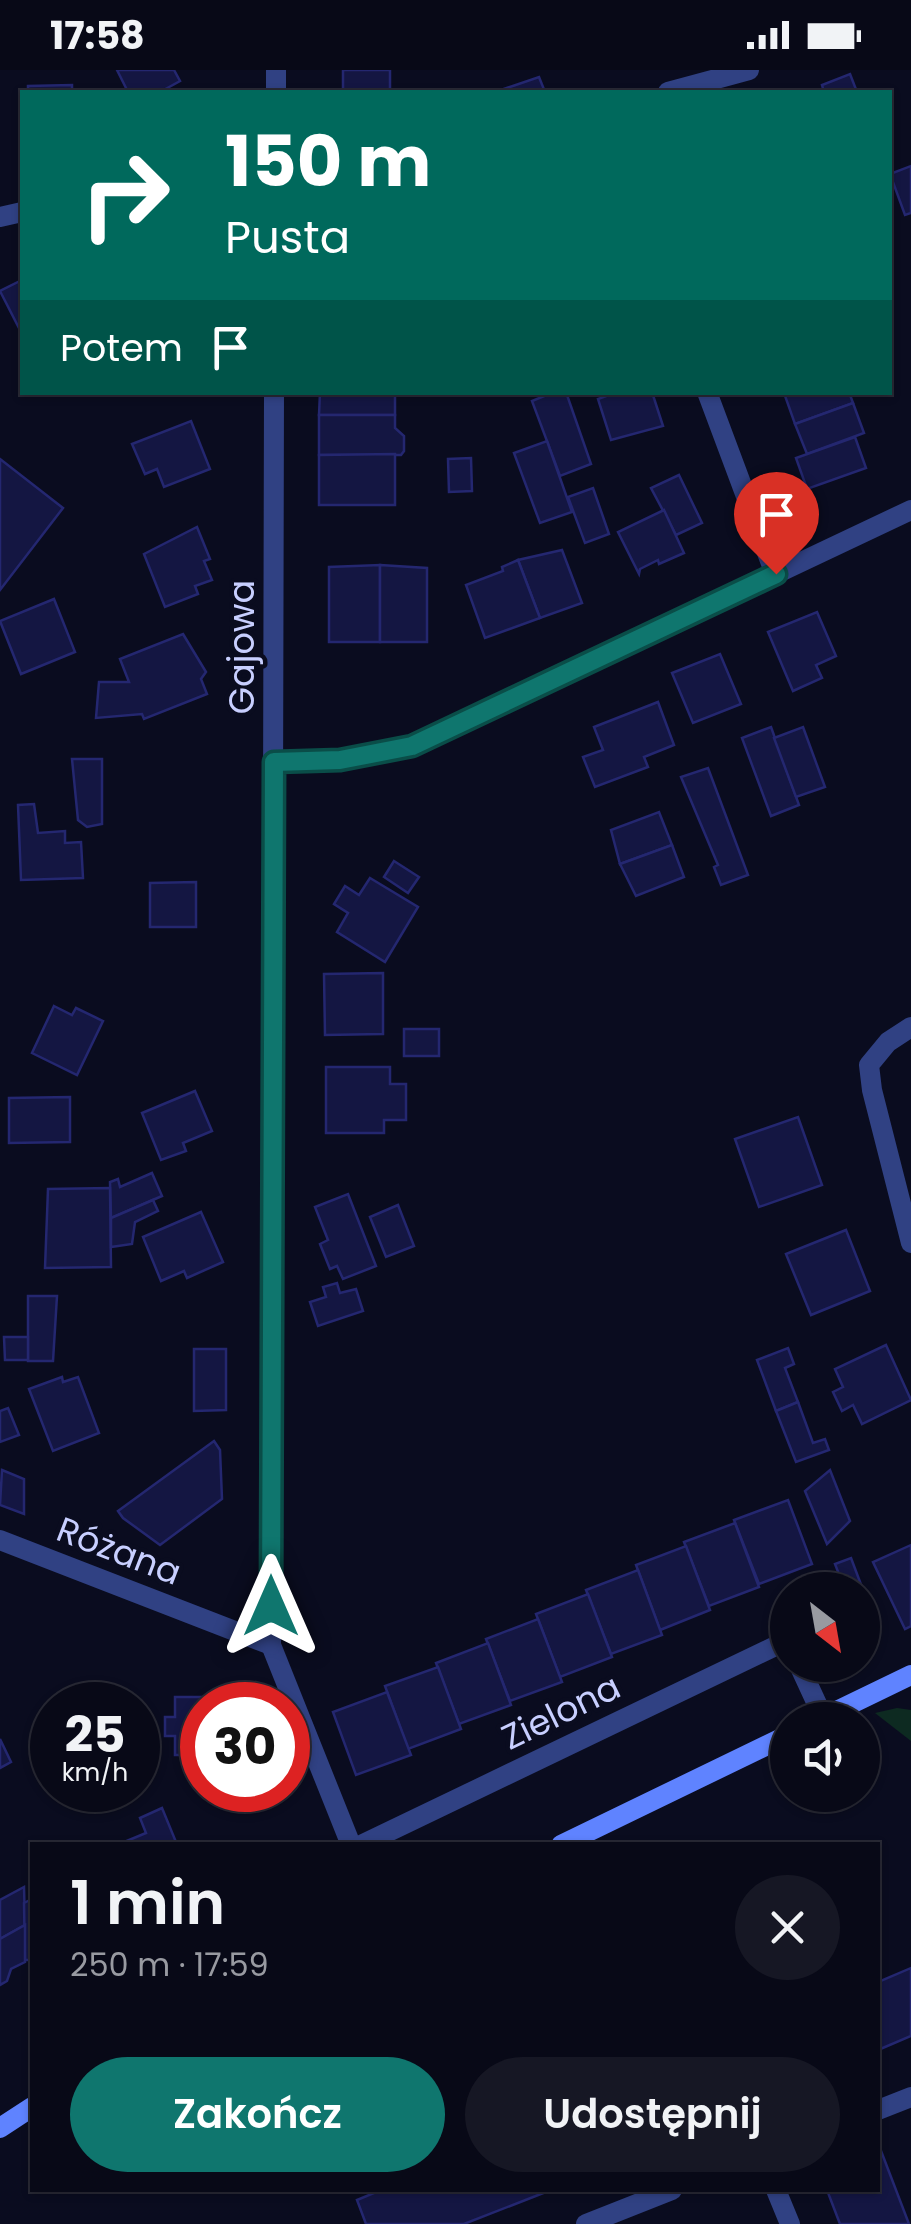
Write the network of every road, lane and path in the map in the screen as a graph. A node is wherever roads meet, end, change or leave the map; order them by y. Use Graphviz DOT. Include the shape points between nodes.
graph roads {
  1 [pos="748,70"];
  2 [pos="675,90"];
  3 [pos="274,395"];
  4 [pos="708,395"];
  5 [pos="911,510"];
  6 [pos="776,574"];
  7 [pos="274,762"];
  8 [pos="911,1028"];
  9 [pos="911,1244"];
  10 [pos="0,1540"];
  11 [pos="270,1645"];
  12 [pos="770,1649"];
  13 [pos="911,1675"];
  14 [pos="854,1702"];
  15 [pos="770,1743"];
  16 [pos="350,1842"];
  17 [pos="367,1842"];
  18 [pos="567,1842"];
  19 [pos="911,2097"];
  20 [pos="30,2100"];
  21 [pos="30,2108"];
  22 [pos="880,2109"];
  23 [pos="0,2110"];
  24 [pos="0,2128"];
  25 [pos="667,2192"];
  26 [pos="777,2192"];
  27 [pos="586,2224"];
  28 [pos="790,2224"];
  1 -- 2 [label="street"];
  3 -- 7 [label="street, Gajowa"];
  4 -- 6 [label="street"];
  5 -- 6 [label="street"];
  6 -- 7 [label="street" via="412,746 340,760"];
  7 -- 11 [label="street, Gajowa"];
  8 -- 9 [label="street" via="888,1042 870,1065"];
  10 -- 11 [label="street, Różana"];
  11 -- 16 [label="street, Gajowa"];
  12 -- 17 [label="street, Zielona"];
  13 -- 14 [label="street"];
  15 -- 18 [label="street"];
  19 -- 22 [label="street"];
  20 -- 23 [label="street"];
  21 -- 24 [label="street"];
  25 -- 27 [label="street"];
  26 -- 28 [label="street"];
}
